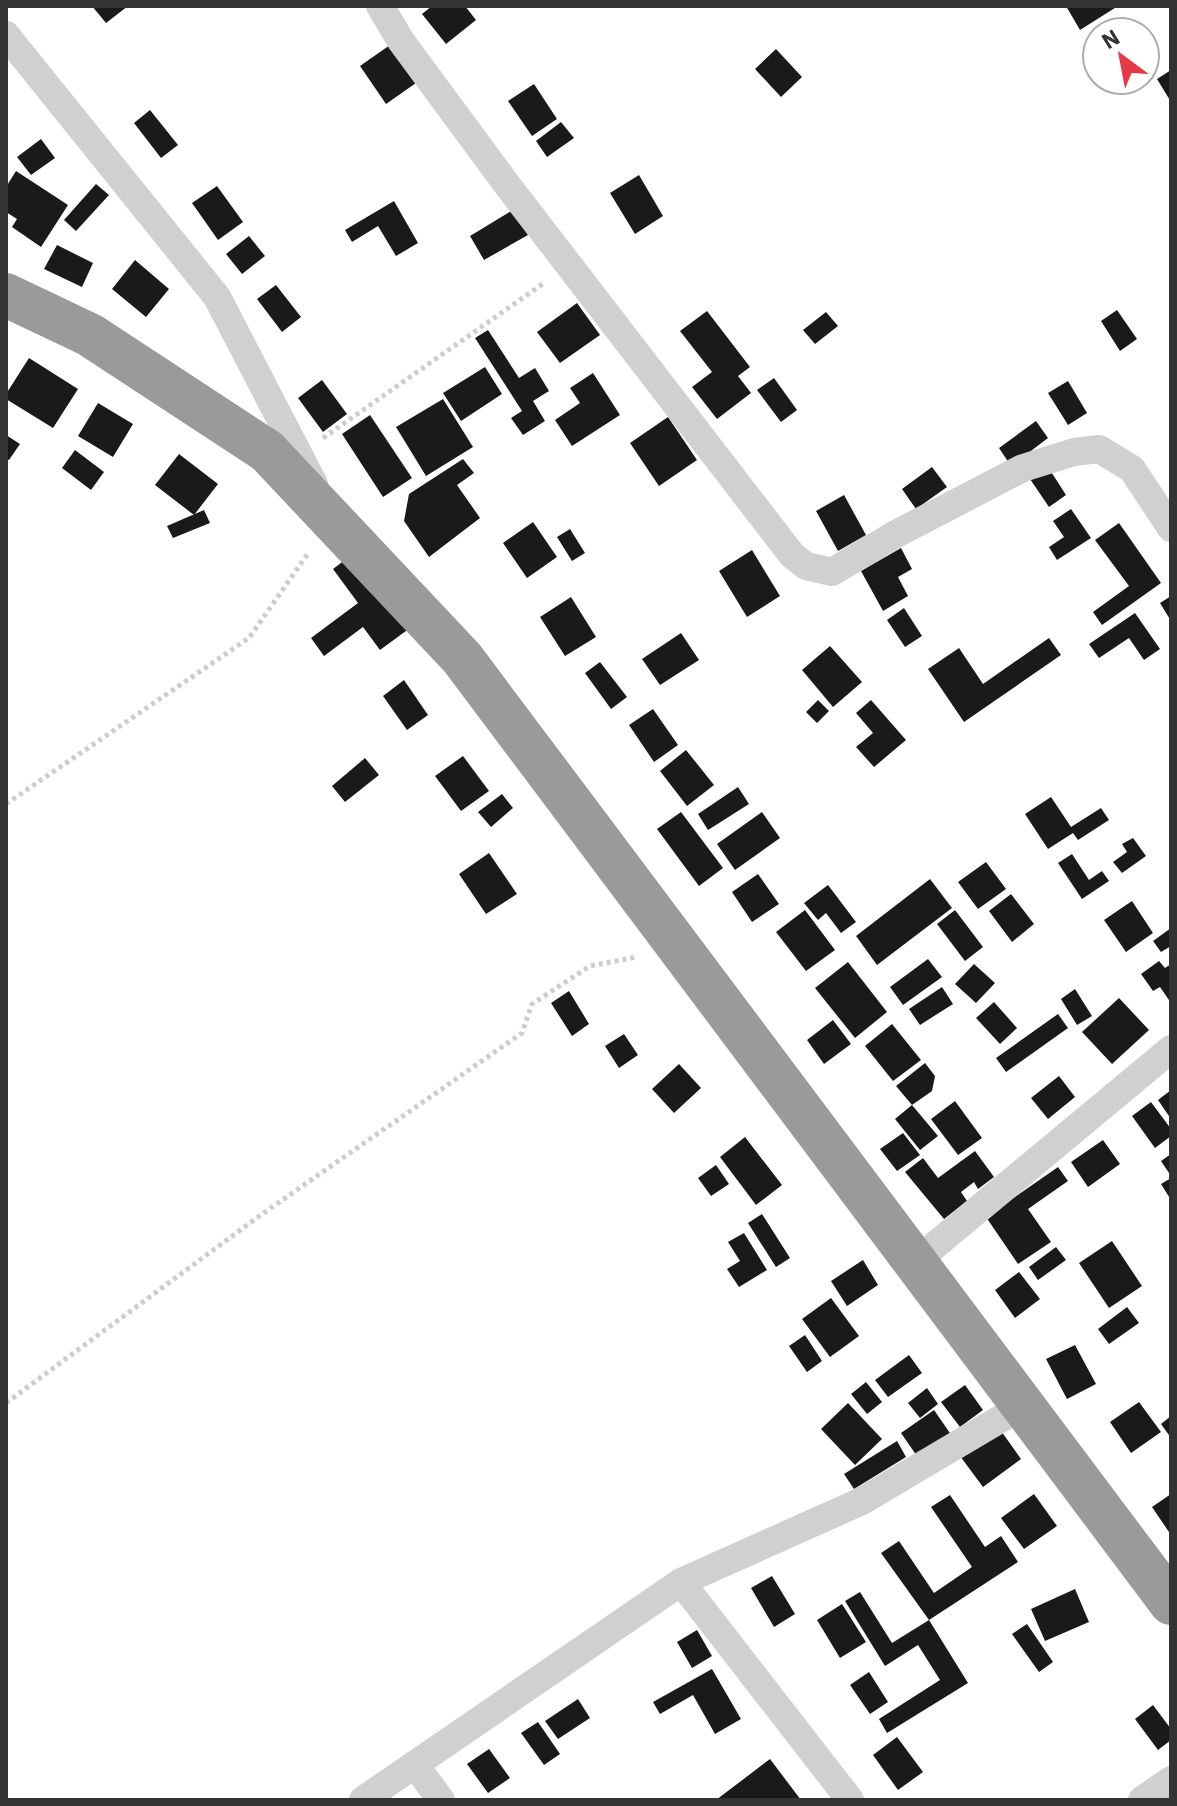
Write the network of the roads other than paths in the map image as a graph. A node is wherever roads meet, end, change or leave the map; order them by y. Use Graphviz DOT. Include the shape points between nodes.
graph roads {
  1 [pos="380,6"];
  2 [pos="6,35"];
  3 [pos="6,295"];
  4 [pos="331,519"];
  5 [pos="1171,528"];
  6 [pos="1171,1049"];
  7 [pos="915,1262"];
  8 [pos="1024,1405"];
  9 [pos="681,1582"];
  10 [pos="1171,1603"];
  11 [pos="415,1765"];
  12 [pos="1171,1780"];
  13 [pos="363,1800"];
  14 [pos="441,1800"];
  15 [pos="850,1800"];
  16 [pos="1142,1800"];
  1 -- 5 [label="street" via="569,265 792,555 806,566 832,572 1023,468 1099,449 1132,469"];
  2 -- 4 [label="street" via="217,297"];
  3 -- 4 [label="highway" via="90,335 267,451"];
  4 -- 7 [label="highway" via="462,658"];
  6 -- 7 [label="street"];
  7 -- 8 [label="highway"];
  8 -- 9 [label="street" via="862,1501"];
  8 -- 10 [label="highway"];
  9 -- 11 [label="street"];
  9 -- 15 [label="street"];
  11 -- 13 [label="street"];
  11 -- 14 [label="street"];
  12 -- 16 [label="street"];
}
